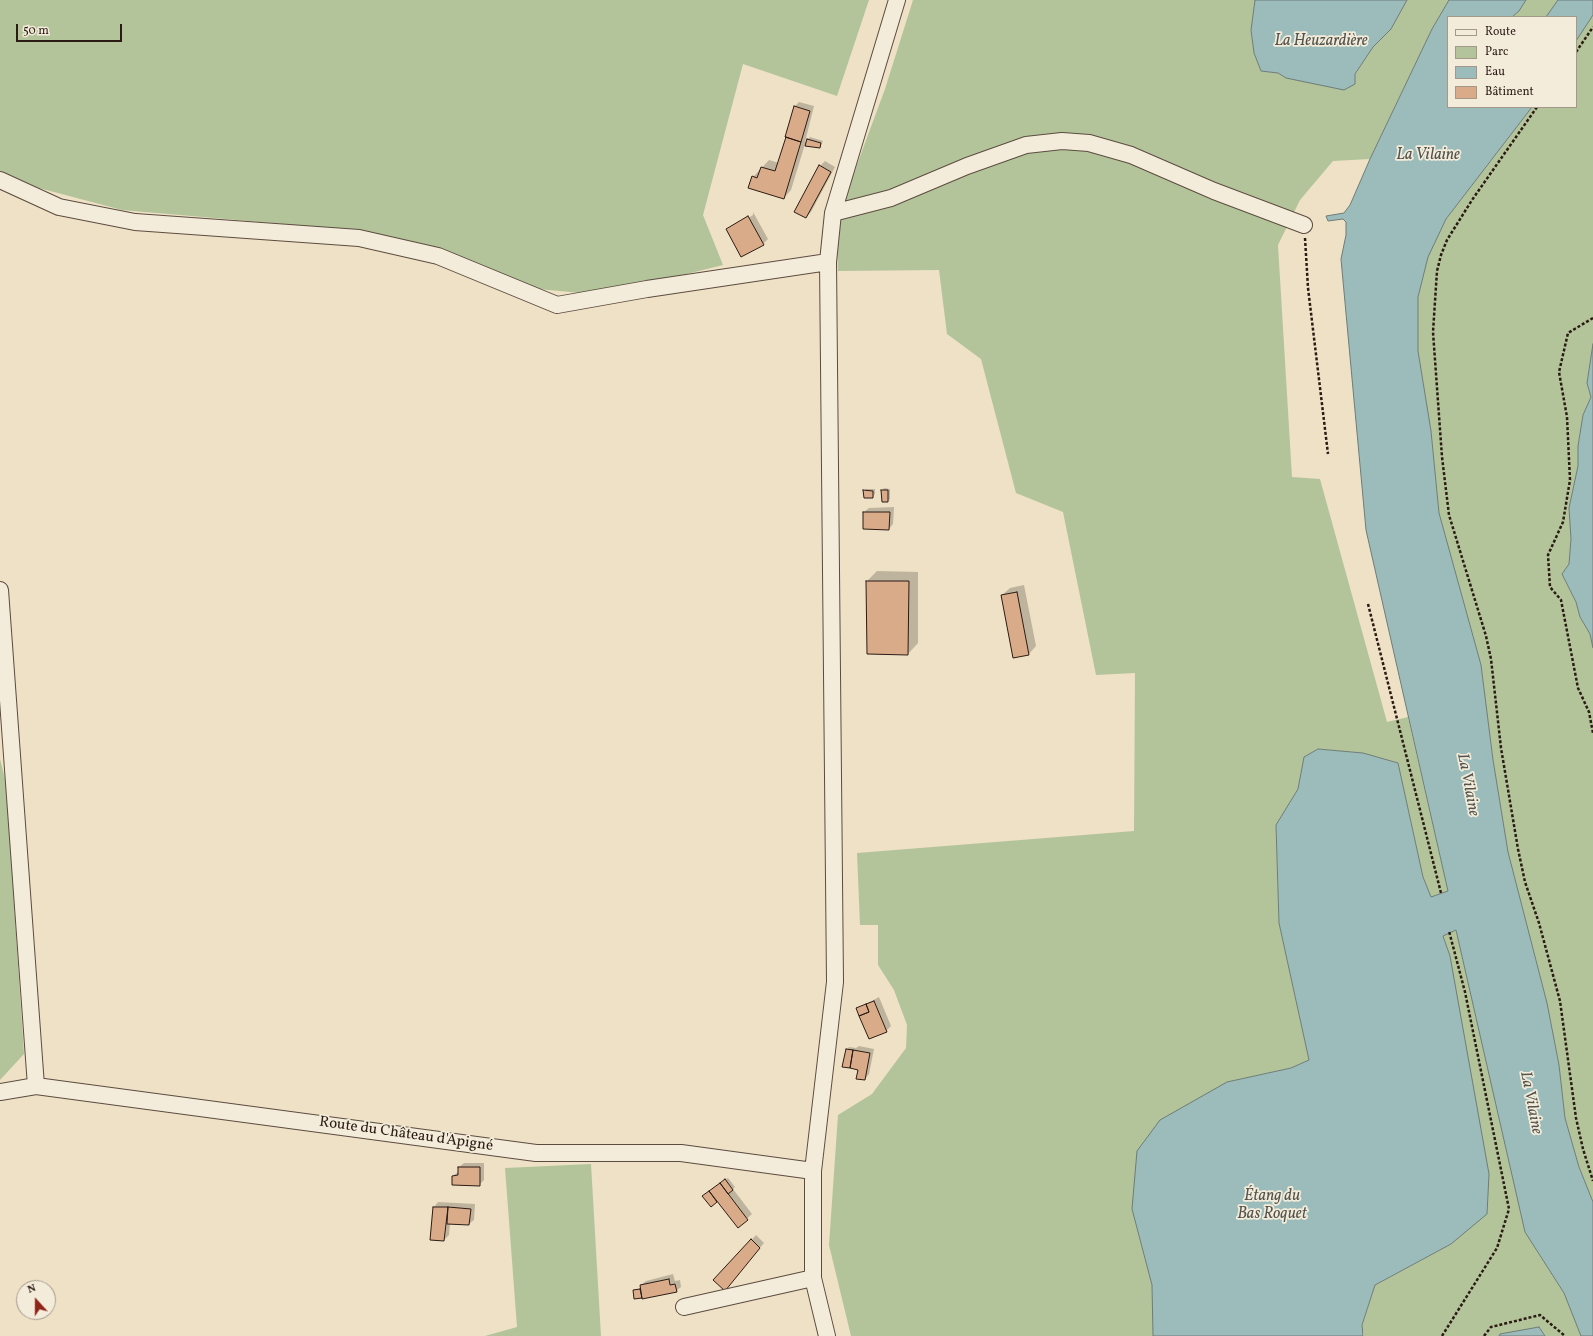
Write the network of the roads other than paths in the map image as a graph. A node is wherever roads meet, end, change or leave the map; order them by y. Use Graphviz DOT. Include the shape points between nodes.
graph roads {
  1 [pos="897,0"];
  2 [pos="0,180"];
  3 [pos="833,213"];
  4 [pos="1304,225"];
  5 [pos="828,262"];
  6 [pos="0,590"];
  7 [pos="6,735"];
  8 [pos="36,1086"];
  9 [pos="0,1092"];
  10 [pos="813,1171"];
  11 [pos="813,1278"];
  12 [pos="684,1307"];
  13 [pos="828,1336"];
  1 -- 3 [label="street"];
  2 -- 5 [label="street" via="59,207 135,222 359,238 438,256 557,305"];
  3 -- 4 [label="street" via="891,198 967,166 1026,145 1062,141 1089,143 1131,155 1214,191"];
  3 -- 5 [label="street"];
  5 -- 10 [label="street" via="835,982"];
  6 -- 7 [label="street"];
  7 -- 8 [label="street"];
  8 -- 9 [label="street, Route du Château d'Apigné"];
  8 -- 10 [label="street, Route du Château d'Apigné" via="536,1153 681,1153"];
  10 -- 11 [label="street"];
  11 -- 12 [label="street"];
  11 -- 13 [label="street"];
}
